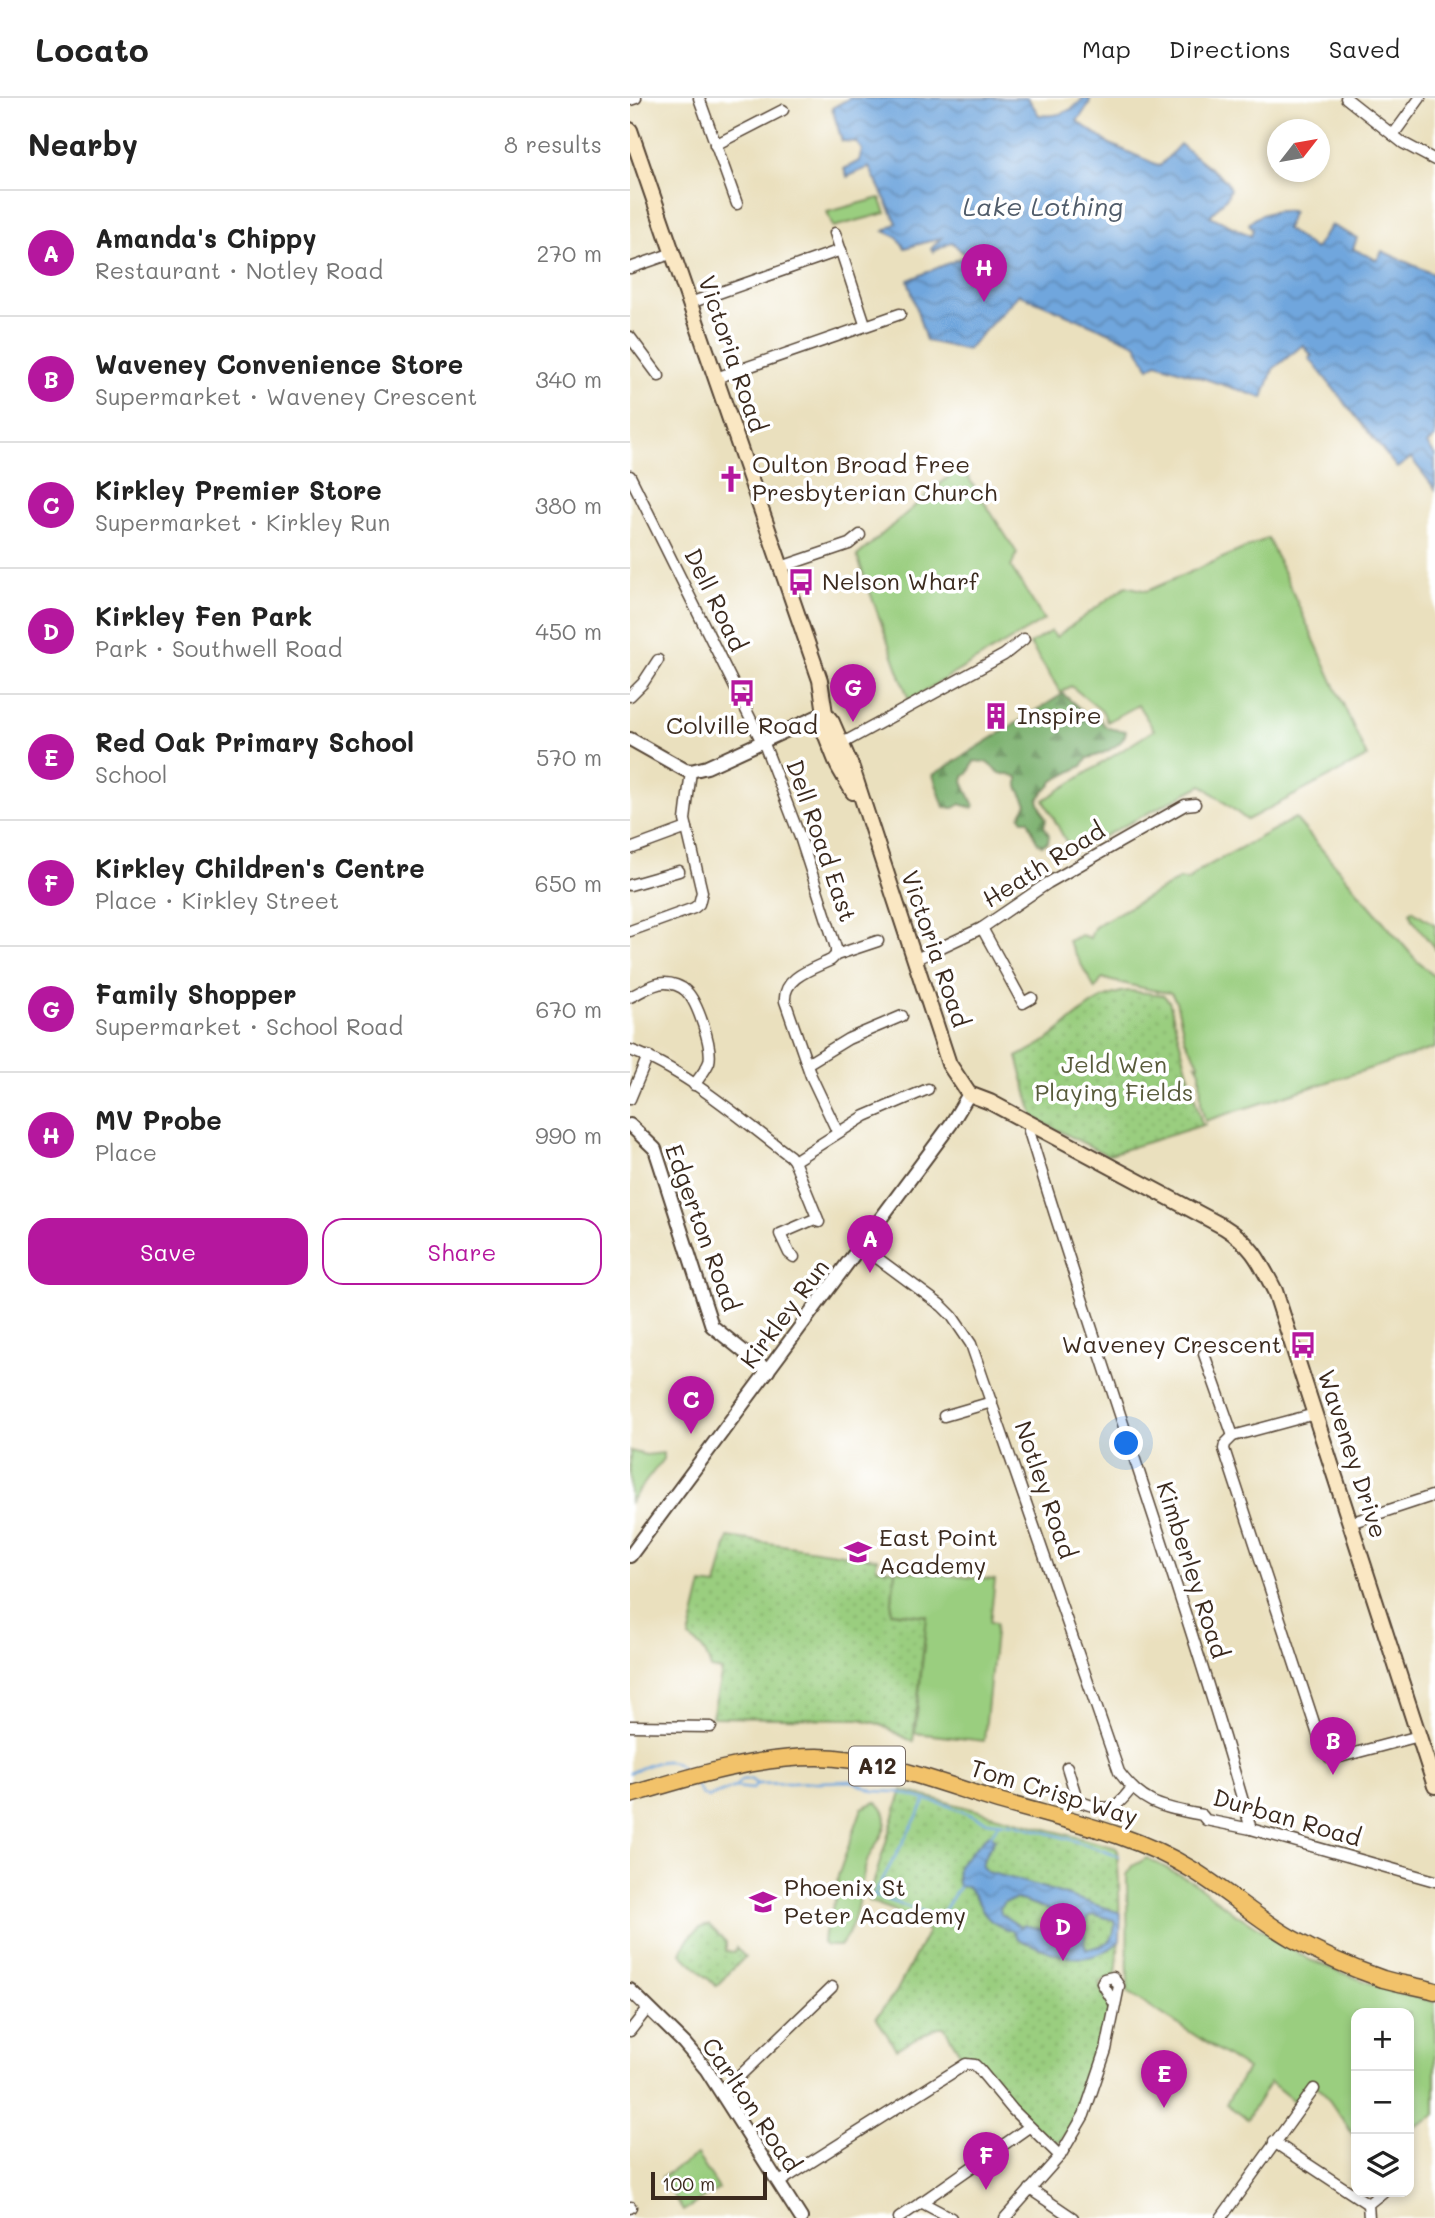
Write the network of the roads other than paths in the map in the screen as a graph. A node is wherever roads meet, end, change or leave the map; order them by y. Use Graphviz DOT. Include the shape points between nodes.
graph roads {
  1 [pos="636,98"];
  2 [pos="699,98"];
  3 [pos="1346,98"];
  4 [pos="1420,98"];
  5 [pos="630,100"];
  6 [pos="783,110"];
  7 [pos="630,130"];
  8 [pos="1393,135"];
  9 [pos="716,145"];
  10 [pos="1435,160"];
  11 [pos="737,204"];
  12 [pos="835,233"];
  13 [pos="841,250"];
  14 [pos="673,253"];
  15 [pos="630,268"];
  16 [pos="690,303"];
  17 [pos="900,314"];
  18 [pos="865,324"];
  19 [pos="630,337"];
  20 [pos="659,376"];
  21 [pos="716,378"];
  22 [pos="630,476"];
  23 [pos="641,496"];
  24 [pos="630,502"];
  25 [pos="860,535"];
  26 [pos="781,567"];
  27 [pos="1024,639"];
  28 [pos="658,660"];
  29 [pos="630,696"];
  30 [pos="825,713"];
  31 [pos="630,739"];
  32 [pos="763,742"];
  33 [pos="841,744"];
  34 [pos="691,771"];
  35 [pos="1195,804"];
  36 [pos="866,815"];
  37 [pos="687,828"];
  38 [pos="630,849"];
  39 [pos="679,871"];
  40 [pos="630,885"];
  41 [pos="982,928"];
  42 [pos="630,931"];
  43 [pos="878,941"];
  44 [pos="835,955"];
  45 [pos="914,960"];
  46 [pos="630,997"];
  47 [pos="1028,1004"];
  48 [pos="902,1016"];
  49 [pos="630,1050"];
  50 [pos="648,1056"];
  51 [pos="807,1064"];
  52 [pos="694,1085"];
  53 [pos="928,1089"];
  54 [pos="968,1094"];
  55 [pos="630,1099"];
  56 [pos="1030,1124"];
  57 [pos="630,1125"];
  58 [pos="838,1131"];
  59 [pos="794,1161"];
  60 [pos="861,1246"];
  61 [pos="794,1257"];
  62 [pos="1204,1354"];
  63 [pos="768,1371"];
  64 [pos="992,1402"];
  65 [pos="1315,1414"];
  66 [pos="944,1416"];
  67 [pos="1233,1436"];
  68 [pos="1435,1495"];
  69 [pos="1350,1523"];
  70 [pos="630,1556"];
  71 [pos="630,1726"];
  72 [pos="711,1727"];
  73 [pos="1419,1736"];
  74 [pos="1067,1767"];
  75 [pos="1435,1786"];
  76 [pos="1131,1789"];
  77 [pos="630,1795"];
  78 [pos="1251,1829"];
  79 [pos="1435,1881"];
  80 [pos="831,1987"];
  81 [pos="630,1990"];
  82 [pos="1435,1991"];
  83 [pos="1114,2003"];
  84 [pos="648,2008"];
  85 [pos="630,2031"];
  86 [pos="1314,2089"];
  87 [pos="722,2093"];
  88 [pos="1029,2127"];
  89 [pos="1274,2142"];
  90 [pos="1060,2155"];
  91 [pos="778,2183"];
  92 [pos="1030,2189"];
  93 [pos="1376,2197"];
  94 [pos="921,2202"];
  95 [pos="1368,2204"];
  96 [pos="800,2218"];
  97 [pos="899,2218"];
  98 [pos="951,2218"];
  99 [pos="1005,2218"];
  100 [pos="1073,2218"];
  101 [pos="1222,2218"];
  102 [pos="1368,2218"];
  1 -- 5 [label="street"];
  2 -- 9 [label="street"];
  3 -- 8 [label="street"];
  4 -- 8 [label="street"];
  6 -- 9 [label="street"];
  7 -- 14 [label="main road, Victoria Road"];
  8 -- 10 [label="street"];
  9 -- 11 [label="street"];
  12 -- 13 [label="street"];
  13 -- 16 [label="street"];
  13 -- 18 [label="street"];
  14 -- 15 [label="street"];
  14 -- 16 [label="main road, Victoria Road"];
  16 -- 21 [label="main road, Victoria Road"];
  17 -- 18 [label="street"];
  18 -- 21 [label="street"];
  19 -- 20 [label="street"];
  21 -- 26 [label="main road, Victoria Road"];
  22 -- 23 [label="street, Dell Road"];
  23 -- 24 [label="street"];
  23 -- 32 [label="street, Dell Road"];
  25 -- 26 [label="street" via="849,544"];
  26 -- 30 [label="main road, Victoria Road" via="820,680"];
  27 -- 33 [label="street" via="1004,655"];
  28 -- 29 [label="street"];
  30 -- 32 [label="street"];
  30 -- 33 [label="main road, Victoria Road"];
  30 -- 36 [label="main road, Victoria Road" via="821,726"];
  31 -- 34 [label="street"];
  32 -- 34 [label="street"];
  32 -- 44 [label="street, Dell Road East" via="801,840"];
  33 -- 36 [label="main road, Victoria Road"];
  34 -- 37 [label="street" via="684,813"];
  35 -- 41 [label="street, Heath Road" via="1185,805 1048,883"];
  36 -- 45 [label="main road, Victoria Road"];
  37 -- 38 [label="street"];
  37 -- 42 [label="street" via="702,892 699,904"];
  39 -- 40 [label="street"];
  41 -- 45 [label="street, Heath Road"];
  41 -- 47 [label="street"];
  43 -- 44 [label="street"];
  44 -- 51 [label="street" via="784,991"];
  45 -- 54 [label="main road, Victoria Road" via="949,1064"];
  46 -- 52 [label="street" via="664,983 676,985 694,1001 709,1053"];
  48 -- 51 [label="street" via="848,1039"];
  49 -- 50 [label="street"];
  50 -- 52 [label="street"];
  50 -- 55 [label="street"];
  51 -- 58 [label="street"];
  52 -- 59 [label="street"];
  53 -- 58 [label="street"];
  54 -- 56 [label="main road, Waveney Drive"];
  54 -- 60 [label="street, Kirkley Run"];
  56 -- 65 [label="main road, Waveney Drive" via="1224,1227 1247,1244 1275,1291"];
  56 -- 78 [label="street, Kimberley Road" via="1073,1277 1192,1633"];
  57 -- 63 [label="street, Edgerton Road" via="655,1149 712,1326"];
  58 -- 59 [label="street"];
  59 -- 61 [label="street" via="818,1220 780,1234"];
  60 -- 63 [label="street, Kirkley Run"];
  60 -- 64 [label="street, Notley Road" via="952,1316 971,1344"];
  62 -- 67 [label="street"];
  63 -- 70 [label="street, Kirkley Run"];
  64 -- 66 [label="street"];
  64 -- 76 [label="street, Notley Road" via="1119,1772"];
  65 -- 67 [label="street"];
  65 -- 69 [label="main road, Waveney Drive"];
  67 -- 73 [label="street" via="1224,1449 1323,1751 1336,1758"];
  68 -- 69 [label="street"];
  69 -- 73 [label="main road, Waveney Drive"];
  71 -- 72 [label="street"];
  73 -- 75 [label="main road, Waveney Drive"];
  74 -- 76 [label="street" via="1081,1803 1113,1808"];
  76 -- 78 [label="street, Durban Road" via="1163,1807"];
  77 -- 82 [label="highway, Tom Crisp Way / A12" via="774,1760 817,1757 867,1763 1140,1843 1192,1869 1327,1958 1385,1980"];
  78 -- 79 [label="street, Durban Road"];
  80 -- 87 [label="street"];
  81 -- 84 [label="street, Carlton Road"];
  83 -- 90 [label="street" via="1106,2050 1084,2115"];
  84 -- 85 [label="street"];
  84 -- 87 [label="street, Carlton Road" via="699,2060"];
  86 -- 89 [label="street"];
  87 -- 91 [label="street, Carlton Road"];
  88 -- 90 [label="street"];
  88 -- 91 [label="street" via="979,2069 966,2064"];
  88 -- 94 [label="street"];
  89 -- 95 [label="street"];
  89 -- 101 [label="street"];
  90 -- 92 [label="street"];
  91 -- 96 [label="street, Carlton Road"];
  92 -- 99 [label="street"];
  92 -- 100 [label="street"];
  93 -- 95 [label="street"];
  94 -- 97 [label="street"];
  94 -- 98 [label="street"];
  95 -- 102 [label="street"];
}
